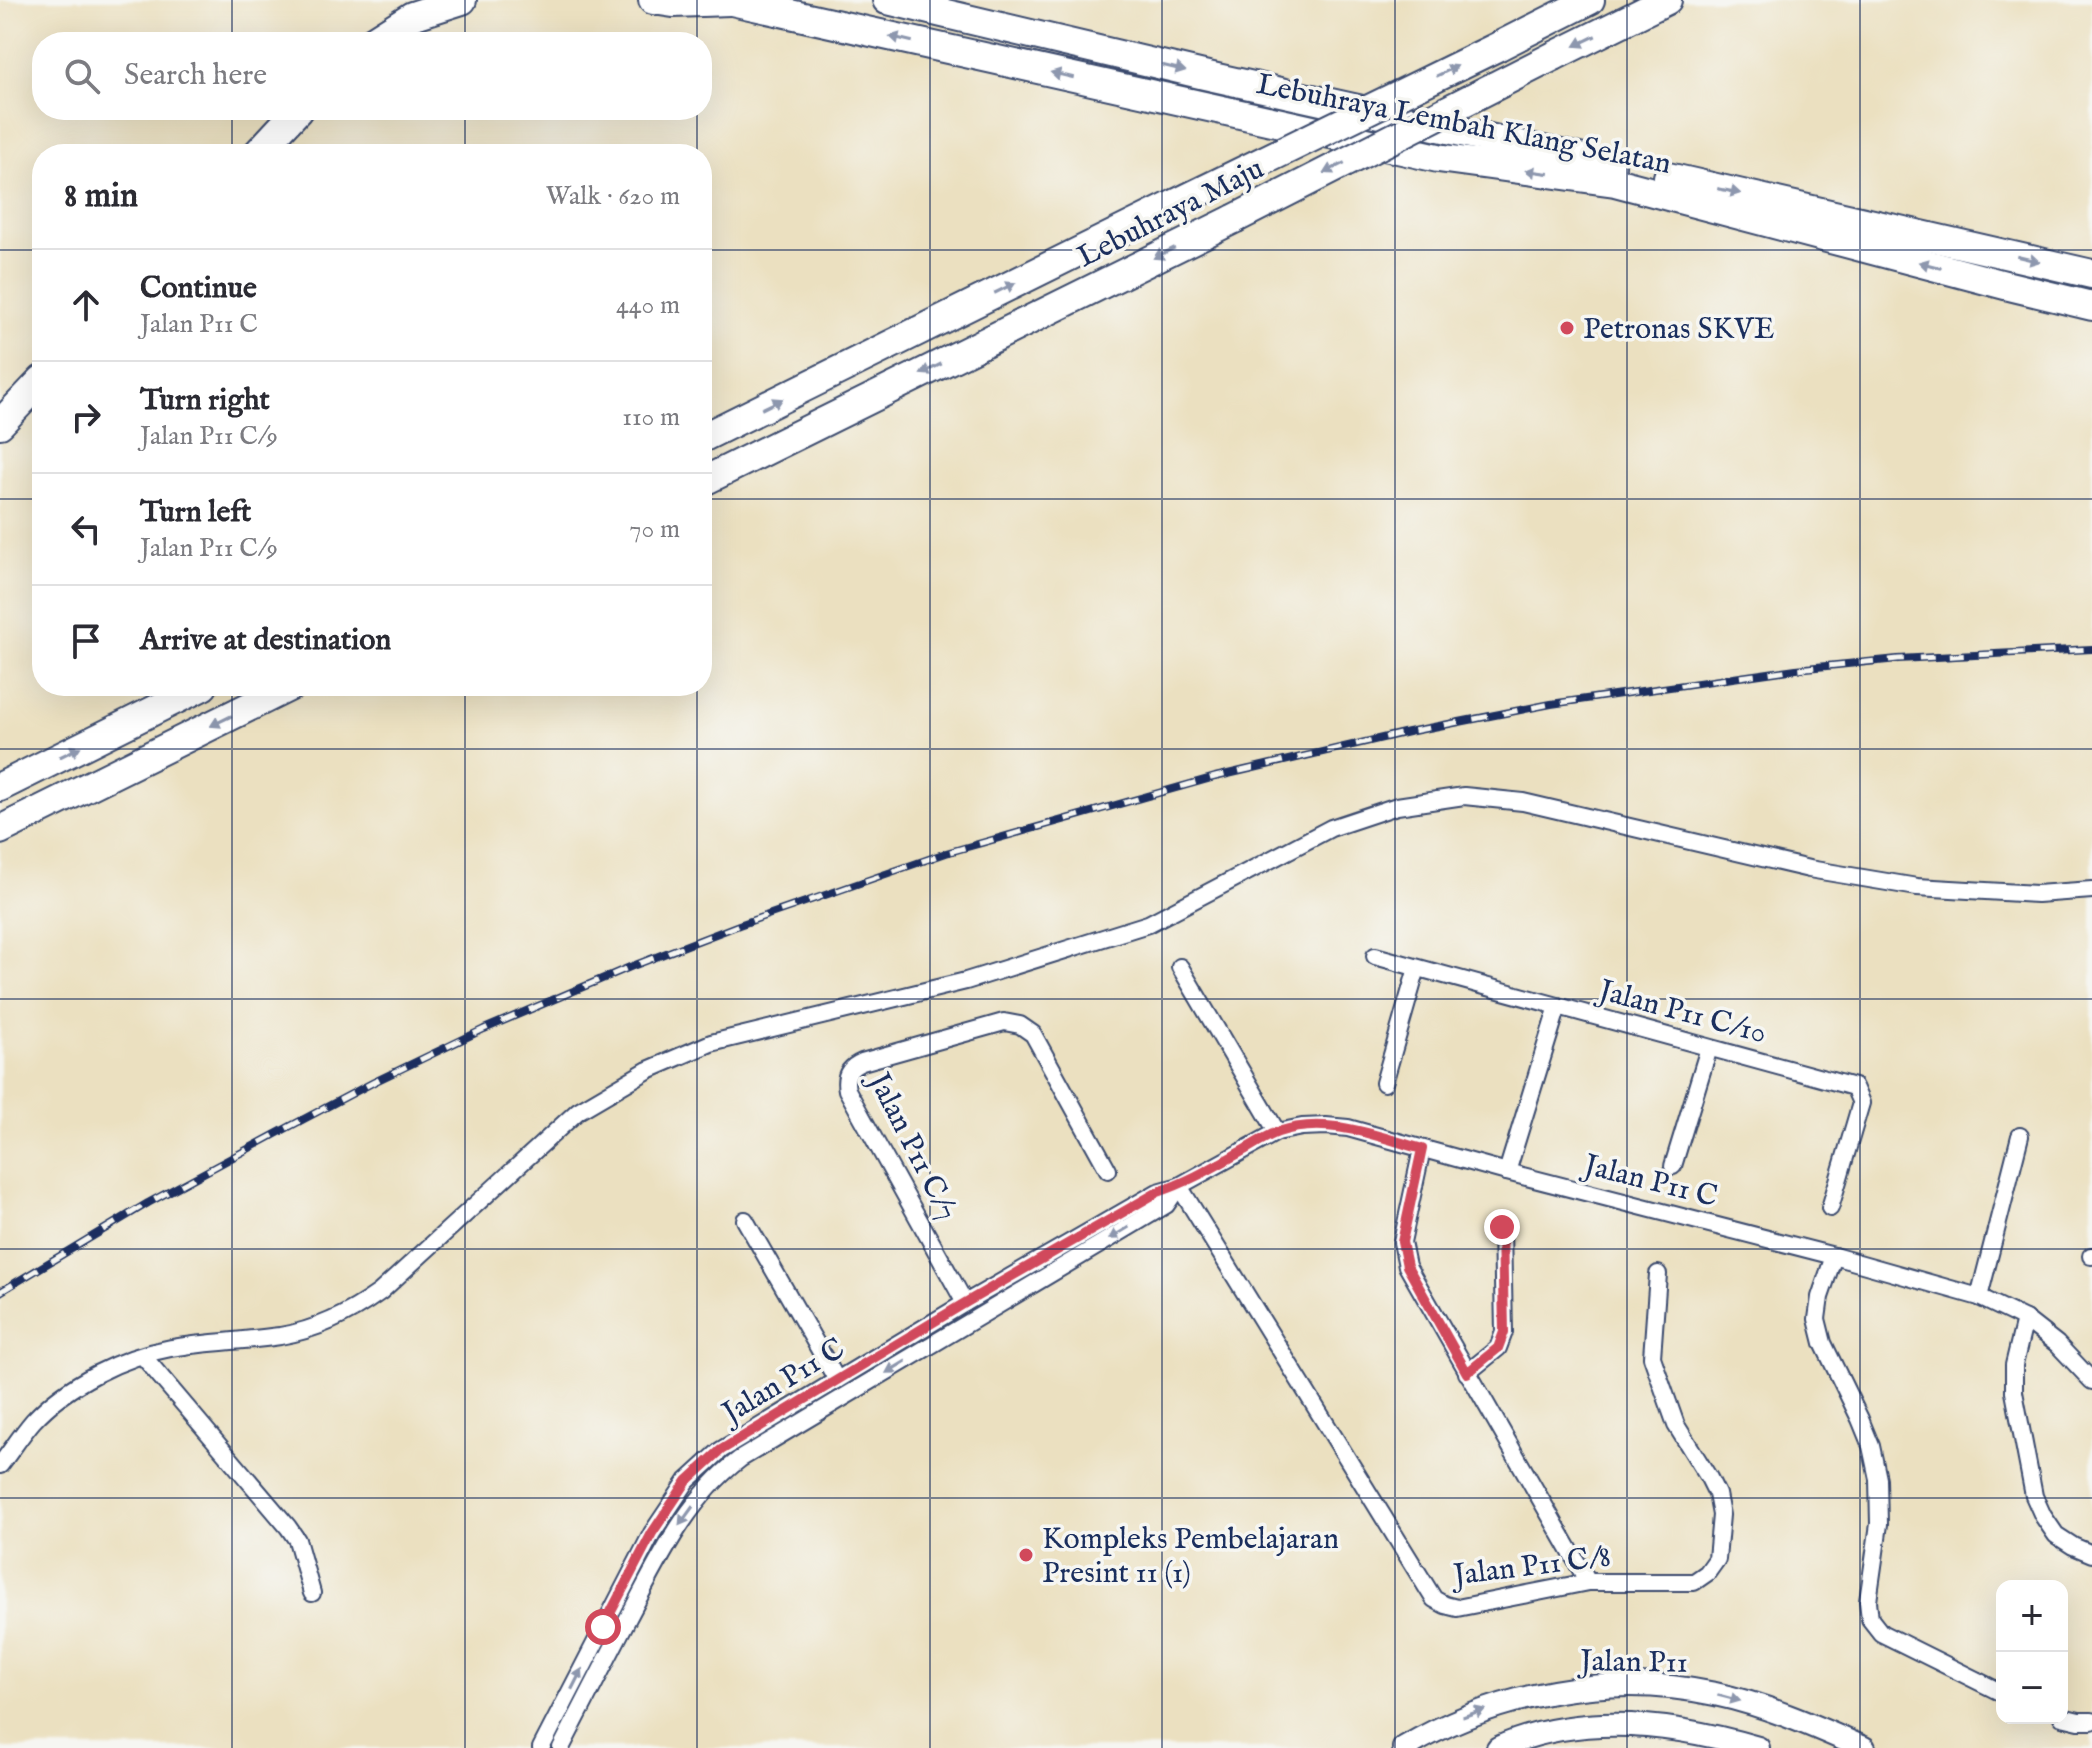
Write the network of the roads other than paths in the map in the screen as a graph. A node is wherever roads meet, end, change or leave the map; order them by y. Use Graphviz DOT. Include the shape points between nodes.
graph roads {
  1 [pos="462,0"];
  2 [pos="653,0"];
  3 [pos="728,0"];
  4 [pos="887,0"];
  5 [pos="1590,0"];
  6 [pos="1667,0"];
  7 [pos="387,32"];
  8 [pos="289,120"];
  9 [pos="266,144"];
  10 [pos="2092,274"];
  11 [pos="2092,306"];
  12 [pos="32,390"];
  13 [pos="0,424"];
  14 [pos="712,433"];
  15 [pos="712,477"];
  16 [pos="183,696"];
  17 [pos="271,696"];
  18 [pos="0,787"];
  19 [pos="0,830"];
  20 [pos="2092,893"];
  21 [pos="1375,956"];
  22 [pos="1180,967"];
  23 [pos="1417,968"];
  24 [pos="1558,1006"];
  25 [pos="1709,1048"];
  26 [pos="1384,1083"];
  27 [pos="1277,1132"];
  28 [pos="2020,1136"];
  29 [pos="1422,1149"];
  30 [pos="1673,1166"];
  31 [pos="1108,1170"];
  32 [pos="1507,1172"];
  33 [pos="1179,1186"];
  34 [pos="1830,1208"];
  35 [pos="745,1220"];
  36 [pos="1502,1227"];
  37 [pos="1834,1256"];
  38 [pos="1658,1274"];
  39 [pos="1979,1297"];
  40 [pos="965,1303"];
  41 [pos="2025,1319"];
  42 [pos="143,1356"];
  43 [pos="1467,1373"];
  44 [pos="837,1380"];
  45 [pos="2092,1381"];
  46 [pos="0,1465"];
  47 [pos="2092,1554"];
  48 [pos="1588,1582"];
  49 [pos="312,1593"];
  50 [pos="1996,1690"];
  51 [pos="2068,1718"];
  52 [pos="2092,1721"];
  53 [pos="1412,1746"];
  54 [pos="541,1748"];
  55 [pos="561,1748"];
  56 [pos="1498,1748"];
  57 [pos="1758,1748"];
  58 [pos="1864,1748"];
  1 -- 7 [label="highway" via="412,16"];
  2 -- 3 [label="highway, Lebuhraya Lembah Klang Selatan"];
  11 -- 3 [label="highway, Lebuhraya Lembah Klang Selatan, one-way" via="1615,182 1438,158"];
  4 -- 10 [label="highway, Lebuhraya Lembah Klang Selatan, one-way"];
  14 -- 5 [label="highway, Lebuhraya Maju, one-way, bridge"];
  6 -- 15 [label="highway, Lebuhraya Maju, one-way, bridge"];
  8 -- 9 [label="highway"];
  12 -- 13 [label="highway"];
  18 -- 16 [label="highway, one-way"];
  17 -- 19 [label="highway, one-way"];
  20 -- 42 [label="street" via="1917,887 1809,869 1523,802 1464,796 1397,806 1331,828 1148,924 966,981 711,1043 648,1070 578,1111 362,1305 284,1335"];
  21 -- 23 [label="street, Jalan P11 C/10"];
  22 -- 27 [label="street"];
  23 -- 24 [label="street, Jalan P11 C/10"];
  23 -- 26 [label="street"];
  24 -- 25 [label="street, Jalan P11 C/10"];
  24 -- 32 [label="street"];
  25 -- 30 [label="street"];
  25 -- 34 [label="street, Jalan P11 C/10" via="1854,1087 1861,1103"];
  27 -- 29 [label="street, Jalan P11 C" via="1348,1128"];
  27 -- 33 [label="street, Jalan P11 C"];
  28 -- 39 [label="street"];
  29 -- 32 [label="street, Jalan P11 C"];
  29 -- 43 [label="street" via="1403,1255"];
  31 -- 40 [label="street, Jalan P11 C/7" via="1033,1034 1020,1025 1004,1022 853,1066 847,1072 847,1090"];
  32 -- 37 [label="street, Jalan P11 C"];
  33 -- 40 [label="street, Jalan P11 C" via="1158,1192"];
  33 -- 48 [label="street, Jalan P11 C/8" via="1434,1599 1457,1608"];
  33 -- 55 [label="street, Jalan P11 C, one-way" via="1166,1205 740,1459 717,1478 668,1541"];
  35 -- 44 [label="street"];
  36 -- 43 [label="street" via="1504,1332 1498,1348"];
  37 -- 39 [label="street, Jalan P11 C"];
  37 -- 50 [label="street" via="1817,1319 1871,1446 1878,1479 1870,1619 1881,1633"];
  38 -- 48 [label="street, Jalan P11 C/8" via="1652,1357 1676,1425 1717,1494 1717,1559 1694,1582"];
  39 -- 41 [label="street, Jalan P11 C"];
  40 -- 44 [label="street, Jalan P11 C"];
  41 -- 45 [label="street, Jalan P11 C"];
  41 -- 47 [label="street" via="2014,1365 2014,1392 2034,1496 2056,1535"];
  42 -- 46 [label="street" via="68,1391 34,1420"];
  42 -- 49 [label="street" via="288,1527 297,1540"];
  43 -- 48 [label="street"];
  54 -- 44 [label="street, Jalan P11 C, one-way" via="652,1533 687,1481 721,1450"];
  51 -- 52 [label="street"];
  53 -- 58 [label="main road, Jalan P11, one-way" via="1460,1719 1509,1701 1632,1685 1716,1694 1786,1715"];
  56 -- 57 [label="main road" via="1544,1732 1612,1725 1690,1731"];
}
